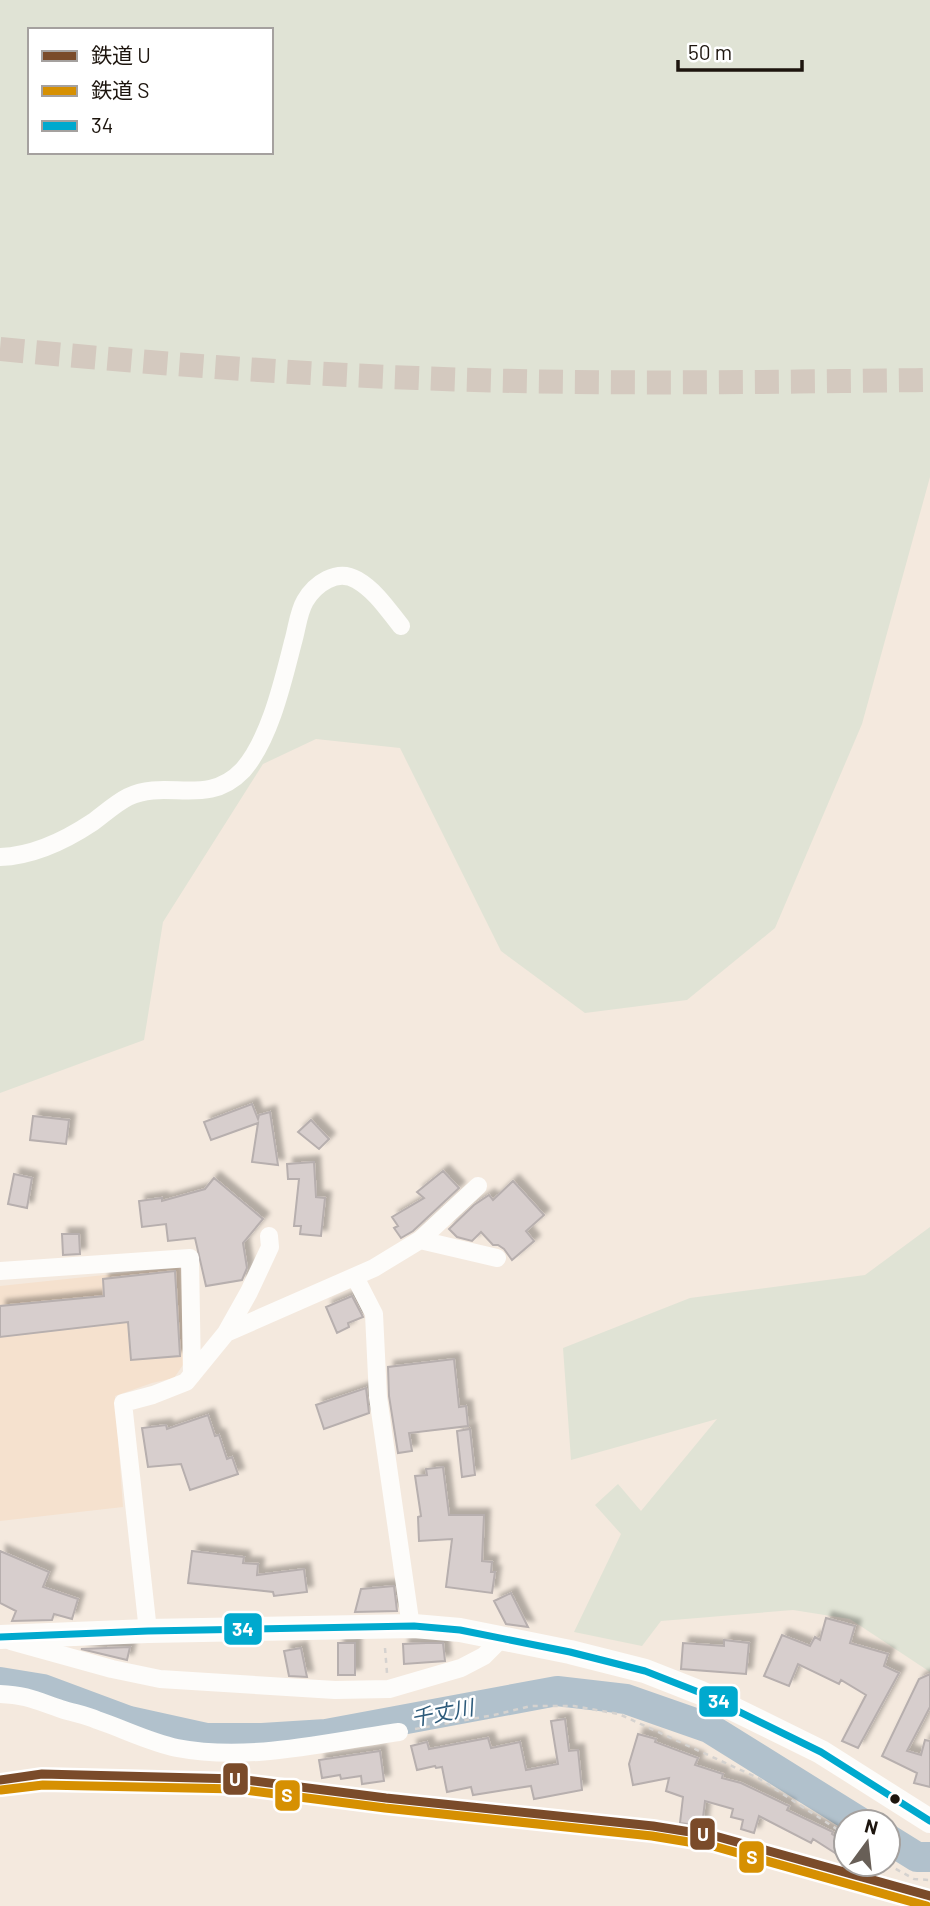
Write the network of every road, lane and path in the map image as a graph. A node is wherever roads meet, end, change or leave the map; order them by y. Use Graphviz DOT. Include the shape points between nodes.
graph roads {
  1 [pos="401,626"];
  2 [pos="0,856"];
  3 [pos="478,1186"];
  4 [pos="269,1236"];
  5 [pos="421,1240"];
  6 [pos="497,1258"];
  7 [pos="0,1271"];
  8 [pos="355,1277"];
  9 [pos="226,1333"];
  10 [pos="192,1375"];
  11 [pos="411,1627"];
  12 [pos="383,1628"];
  13 [pos="148,1631"];
  14 [pos="0,1638"];
  15 [pos="500,1639"];
  16 [pos="389,1689"];
  17 [pos="0,1694"];
  18 [pos="399,1732"];
  19 [pos="930,1821"];
  20 [pos="832,1826"];
  21 [pos="902,1873"];
  22 [pos="930,1880"];
  1 -- 2 [label="street" via="356,579 327,579 316,585 304,603 263,737 244,768 228,783 194,792 151,791 128,797 49,847"];
  3 -- 5 [label="street"];
  4 -- 9 [label="street" via="270,1247"];
  5 -- 6 [label="street"];
  5 -- 8 [label="street"];
  7 -- 10 [label="street" via="190,1258"];
  8 -- 9 [label="street"];
  8 -- 11 [label="street" via="374,1314 378,1397"];
  9 -- 10 [label="street"];
  10 -- 13 [label="street" via="186,1382 123,1403"];
  11 -- 12 [label="highway"];
  11 -- 15 [label="highway" via="460,1630"];
  12 -- 13 [label="highway"];
  12 -- 16 [label="path"];
  13 -- 14 [label="highway"];
  14 -- 16 [label="street" via="160,1679"];
  15 -- 16 [label="street" via="484,1656 461,1668"];
  15 -- 19 [label="highway" via="645,1671 701,1693 821,1752"];
  17 -- 18 [label="street" via="22,1694 176,1748 202,1752 256,1752"];
  18 -- 20 [label="path" via="531,1706 574,1706 619,1714 758,1778"];
  21 -- 22 [label="path" via="914,1880"];
}
